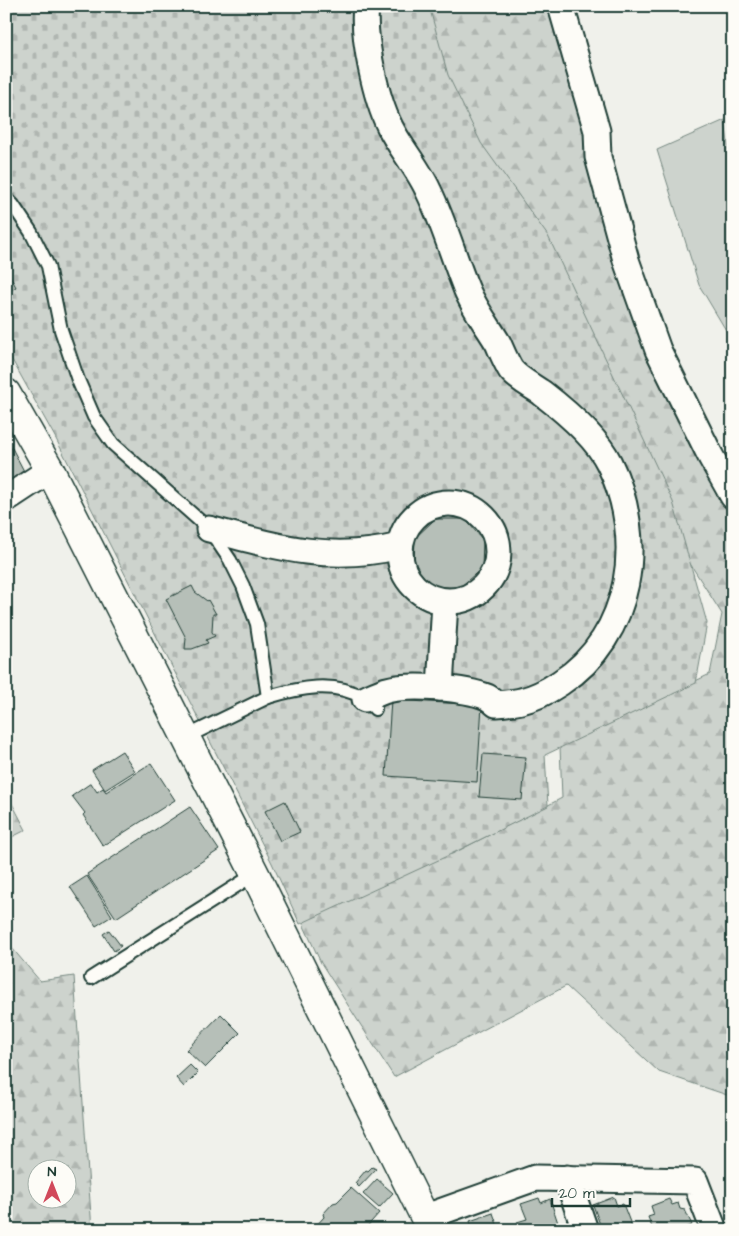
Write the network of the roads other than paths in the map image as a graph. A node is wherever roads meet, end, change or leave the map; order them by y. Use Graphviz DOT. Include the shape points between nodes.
graph roads {
  1 [pos="366,6"];
  2 [pos="561,6"];
  3 [pos="6,198"];
  4 [pos="6,393"];
  5 [pos="50,470"];
  6 [pos="733,496"];
  7 [pos="6,499"];
  8 [pos="209,529"];
  9 [pos="400,546"];
  10 [pos="445,602"];
  11 [pos="440,688"];
  12 [pos="268,696"];
  13 [pos="370,704"];
  14 [pos="186,737"];
  15 [pos="254,874"];
  16 [pos="91,978"];
  17 [pos="567,1178"];
  18 [pos="429,1224"];
  19 [pos="585,1230"];
  20 [pos="714,1230"];
  1 -- 11 [label="street" via="373,73 389,126 429,190 466,289 512,371 563,410 593,439 608,461 627,514 629,568 623,600 611,628 594,653 572,675 546,692 522,701 496,704 478,694"];
  2 -- 6 [label="street" via="597,130 598,157 626,260 658,350"];
  3 -- 8 [label="lane" via="32,232 48,266 61,330 94,416 113,444"];
  4 -- 5 [label="street"];
  5 -- 7 [label="street"];
  5 -- 14 [label="street"];
  8 -- 9 [label="street" via="301,552 334,555"];
  8 -- 12 [label="lane" via="230,560 257,624"];
  9 -- 10 [label="street" via="405,575 415,588 429,598"];
  9 -- 10 [label="street" via="406,527 417,514 432,506 448,502 464,505 479,512 490,523 497,538 496,570 476,594 461,601"];
  10 -- 11 [label="street"];
  11 -- 13 [label="street" via="387,690"];
  12 -- 13 [label="lane" via="310,687 340,689"];
  12 -- 14 [label="lane"];
  14 -- 15 [label="street"];
  15 -- 16 [label="lane"];
  15 -- 18 [label="street"];
  17 -- 18 [label="street" via="535,1178"];
  17 -- 19 [label="street"];
  17 -- 20 [label="street" via="695,1181"];
}
